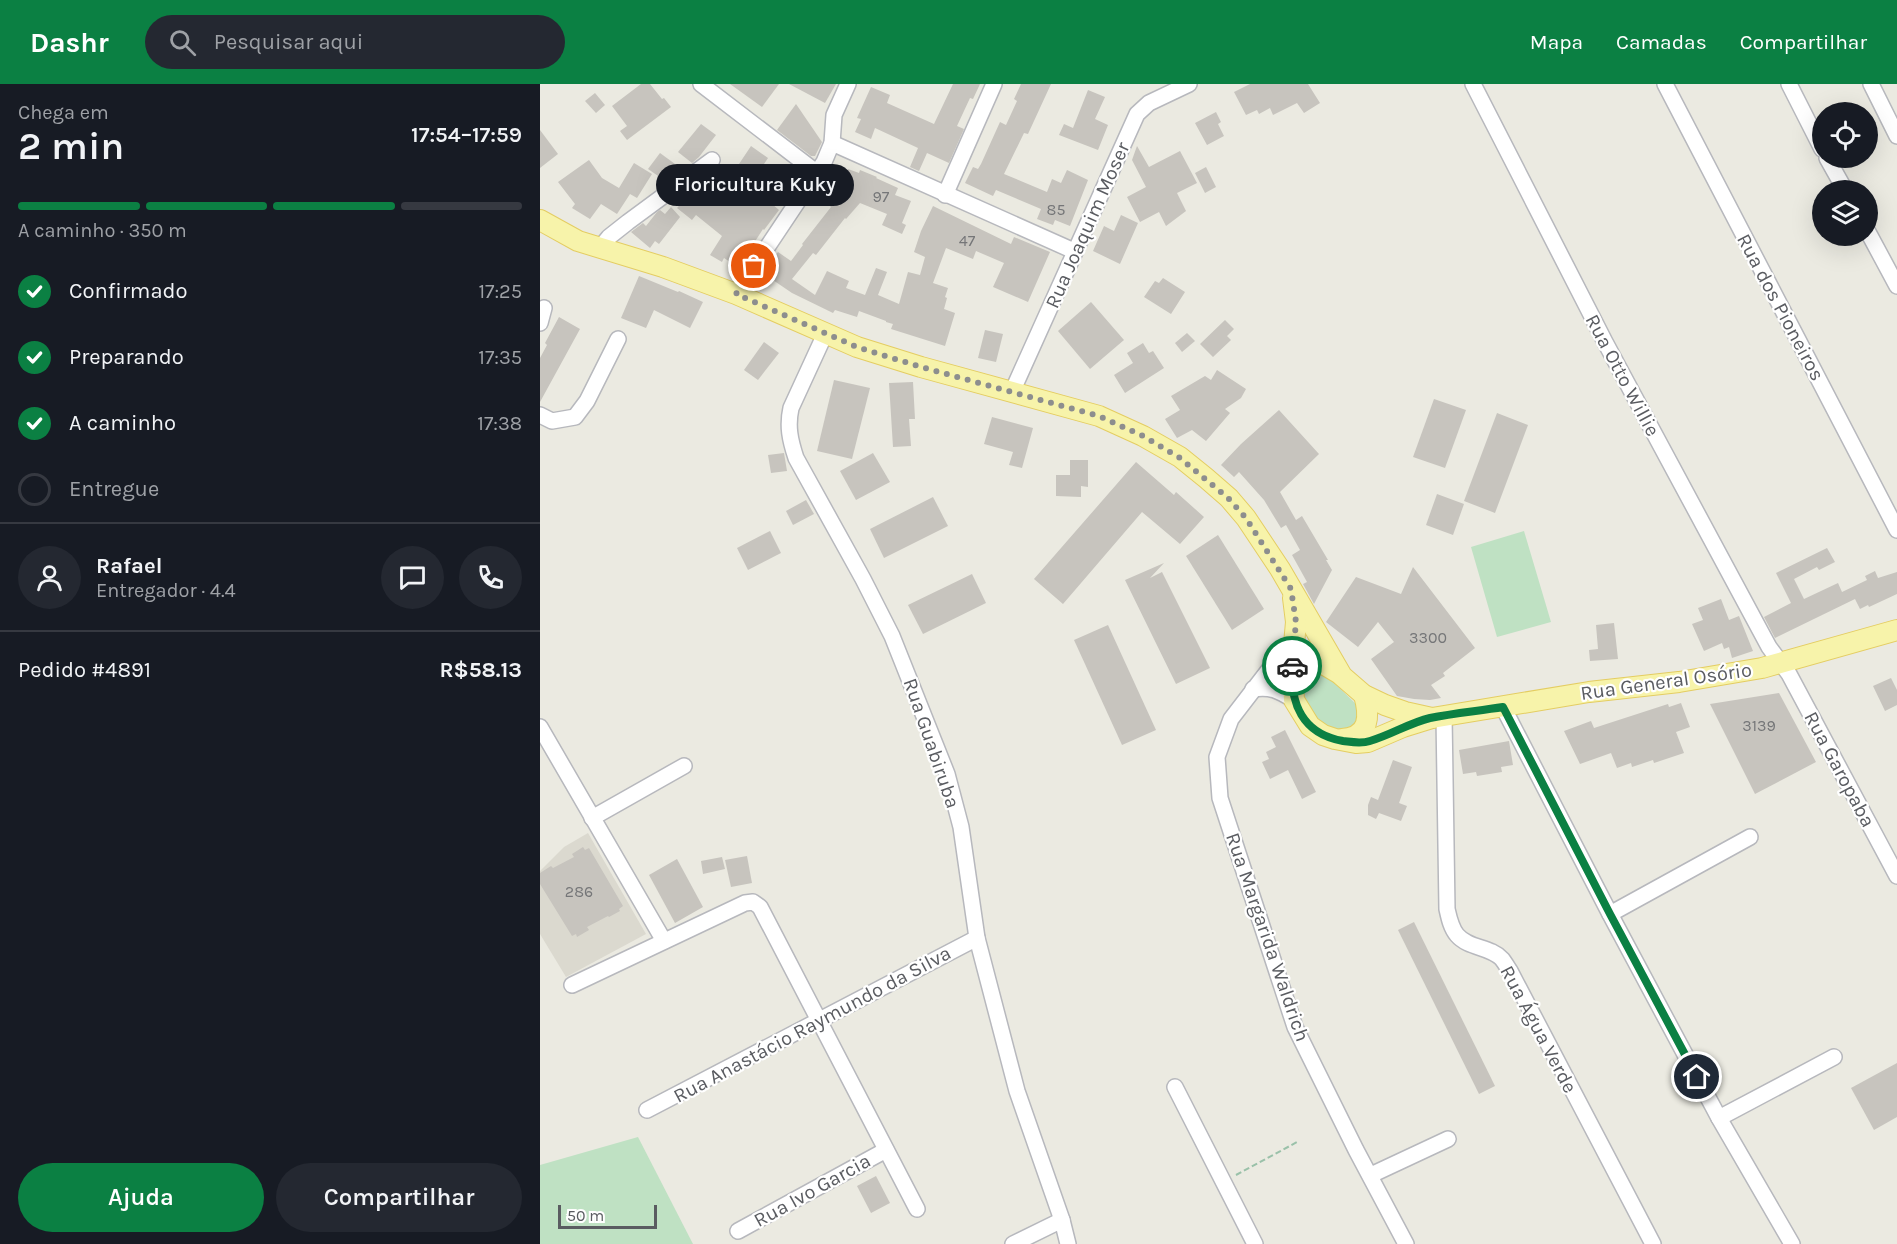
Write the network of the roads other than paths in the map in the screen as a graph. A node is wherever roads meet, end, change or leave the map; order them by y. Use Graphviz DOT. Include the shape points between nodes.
graph roads {
  1 [pos="701,84"];
  2 [pos="848,84"];
  3 [pos="994,84"];
  4 [pos="1189,84"];
  5 [pos="1473,84"];
  6 [pos="1665,84"];
  7 [pos="1789,84"];
  8 [pos="1871,84"];
  9 [pos="1812,129"];
  10 [pos="1897,136"];
  11 [pos="832,143"];
  12 [pos="712,160"];
  13 [pos="816,172"];
  14 [pos="945,195"];
  15 [pos="540,220"];
  16 [pos="1876,246"];
  17 [pos="600,248"];
  18 [pos="1074,251"];
  19 [pos="1897,286"];
  20 [pos="736,294"];
  21 [pos="544,308"];
  22 [pos="540,323"];
  23 [pos="825,334"];
  24 [pos="618,339"];
  25 [pos="1012,392"];
  26 [pos="540,415"];
  27 [pos="1897,530"];
  28 [pos="1291,589"];
  29 [pos="1897,630"];
  30 [pos="1302,658"];
  31 [pos="1779,663"];
  32 [pos="1342,676"];
  33 [pos="1253,689"];
  34 [pos="1364,695"];
  35 [pos="1294,700"];
  36 [pos="1503,707"];
  37 [pos="1438,717"];
  38 [pos="540,727"];
  39 [pos="1335,740"];
  40 [pos="684,766"];
  41 [pos="592,818"];
  42 [pos="1750,837"];
  43 [pos="1897,876"];
  44 [pos="1610,914"];
  45 [pos="977,938"];
  46 [pos="664,941"];
  47 [pos="572,985"];
  48 [pos="819,1020"];
  49 [pos="1834,1057"];
  50 [pos="1175,1087"];
  51 [pos="647,1110"];
  52 [pos="1719,1118"];
  53 [pos="1448,1139"];
  54 [pos="886,1149"];
  55 [pos="1371,1175"];
  56 [pos="917,1209"];
  57 [pos="1062,1220"];
  58 [pos="738,1231"];
  59 [pos="1013,1244"];
  60 [pos="1068,1244"];
  61 [pos="1255,1244"];
  62 [pos="1406,1244"];
  63 [pos="1653,1244"];
  64 [pos="1792,1244"];
  1 -- 13 [label="street"];
  2 -- 11 [label="street" via="834,115"];
  3 -- 14 [label="street"];
  4 -- 18 [label="street, Rua Joaquim Moser" via="1149,103 1137,114"];
  5 -- 31 [label="street, Rua Otto Willie" via="1605,342"];
  6 -- 27 [label="street, Rua dos Pioneiros"];
  7 -- 9 [label="street"];
  8 -- 10 [label="street"];
  11 -- 13 [label="street"];
  11 -- 14 [label="street"];
  12 -- 17 [label="street" via="628,222"];
  13 -- 20 [label="street"];
  14 -- 18 [label="street"];
  15 -- 17 [label="main road, Rua General Osório"];
  16 -- 19 [label="street"];
  17 -- 20 [label="main road, Rua General Osório"];
  18 -- 25 [label="street, Rua Joaquim Moser"];
  20 -- 23 [label="main road, Rua General Osório"];
  21 -- 22 [label="street"];
  23 -- 25 [label="main road, Rua General Osório" via="910,364"];
  23 -- 45 [label="street, Rua Guabiruba" via="791,408 789,437 796,458 892,636 946,774 961,827"];
  24 -- 26 [label="street" via="575,417 552,421"];
  25 -- 28 [label="main road, Rua General Osório" via="1099,416 1180,458 1246,518"];
  28 -- 30 [label="main road, Rua General Osório"];
  28 -- 32 [label="main road, Rua General Osório"];
  29 -- 31 [label="main road, Rua General Osório"];
  30 -- 32 [label="main road" via="1325,664"];
  30 -- 33 [label="street, Rua Margarida Waldrich" via="1282,660"];
  30 -- 35 [label="main road, Rua General Osório" via="1292,678"];
  31 -- 36 [label="main road, Rua General Osório" via="1712,677"];
  31 -- 43 [label="street, Rua Garopaba" via="1789,674"];
  32 -- 34 [label="main road, Rua General Osório"];
  33 -- 35 [label="street" via="1277,689"];
  33 -- 55 [label="street, Rua Margarida Waldrich" via="1232,719 1217,757 1220,798 1295,1027"];
  34 -- 37 [label="main road, Rua General Osório" via="1405,712"];
  34 -- 39 [label="main road" via="1368,722 1363,730 1356,736"];
  35 -- 39 [label="main road, Rua General Osório" via="1310,726"];
  36 -- 37 [label="main road, Rua General Osório"];
  36 -- 44 [label="street"];
  37 -- 39 [label="main road, Rua General Osório" via="1403,726 1368,742"];
  37 -- 63 [label="street, Rua Água Verde" via="1451,925 1467,943 1502,959"];
  38 -- 41 [label="street"];
  40 -- 41 [label="street"];
  41 -- 46 [label="street"];
  42 -- 44 [label="street"];
  44 -- 52 [label="street"];
  45 -- 48 [label="street, Rua Anastácio Raymundo da Silva"];
  45 -- 57 [label="street, Rua Guabiruba" via="1017,1091"];
  46 -- 47 [label="street"];
  46 -- 48 [label="street" via="753,902 760,907"];
  48 -- 51 [label="street, Rua Anastácio Raymundo da Silva"];
  48 -- 54 [label="street"];
  49 -- 52 [label="street"];
  50 -- 61 [label="street"];
  52 -- 64 [label="street"];
  53 -- 55 [label="street"];
  54 -- 56 [label="street"];
  54 -- 58 [label="street, Rua Ivo Garcia"];
  55 -- 62 [label="street, Rua Margarida Waldrich"];
  57 -- 59 [label="street"];
  57 -- 60 [label="street, Rua Guabiruba"];
}
